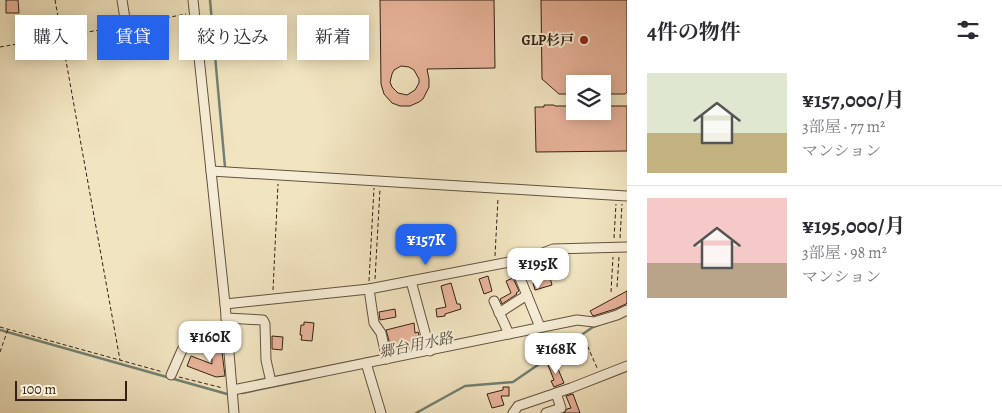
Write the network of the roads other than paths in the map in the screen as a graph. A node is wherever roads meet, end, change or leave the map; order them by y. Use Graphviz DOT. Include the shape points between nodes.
graph roads {
  1 [pos="122,0"];
  2 [pos="193,0"];
  3 [pos="124,15"];
  4 [pos="211,171"];
  5 [pos="627,196"];
  6 [pos="627,247"];
  7 [pos="513,261"];
  8 [pos="411,281"];
  9 [pos="372,288"];
  10 [pos="527,296"];
  11 [pos="494,301"];
  12 [pos="225,304"];
  13 [pos="627,310"];
  14 [pos="499,313"];
  15 [pos="226,318"];
  16 [pos="540,327"];
  17 [pos="509,334"];
  18 [pos="228,336"];
  19 [pos="430,350"];
  20 [pos="387,359"];
  21 [pos="367,366"];
  22 [pos="627,366"];
  23 [pos="171,375"];
  24 [pos="271,382"];
  25 [pos="232,390"];
  26 [pos="556,393"];
  27 [pos="234,413"];
  28 [pos="381,413"];
  29 [pos="513,413"];
  30 [pos="546,413"];
  1 -- 3 [label="street"];
  2 -- 4 [label="street"];
  4 -- 5 [label="street"];
  4 -- 12 [label="street"];
  6 -- 7 [label="street" via="553,249"];
  7 -- 8 [label="street"];
  7 -- 10 [label="street"];
  8 -- 9 [label="street"];
  8 -- 19 [label="street"];
  9 -- 12 [label="street"];
  9 -- 20 [label="street" via="374,323 381,333"];
  10 -- 14 [label="street"];
  10 -- 16 [label="street"];
  11 -- 14 [label="street"];
  12 -- 15 [label="street"];
  13 -- 16 [label="street" via="594,322 577,320"];
  14 -- 17 [label="street"];
  15 -- 18 [label="street"];
  15 -- 24 [label="street" via="263,320"];
  16 -- 17 [label="street"];
  17 -- 19 [label="street"];
  18 -- 23 [label="street" via="189,344 182,350"];
  18 -- 25 [label="street"];
  19 -- 20 [label="street"];
  20 -- 21 [label="street"];
  21 -- 24 [label="street"];
  21 -- 28 [label="street"];
  22 -- 26 [label="street"];
  24 -- 25 [label="street"];
  25 -- 27 [label="street"];
  26 -- 29 [label="street" via="518,406"];
  26 -- 30 [label="street" via="561,408"];
}
